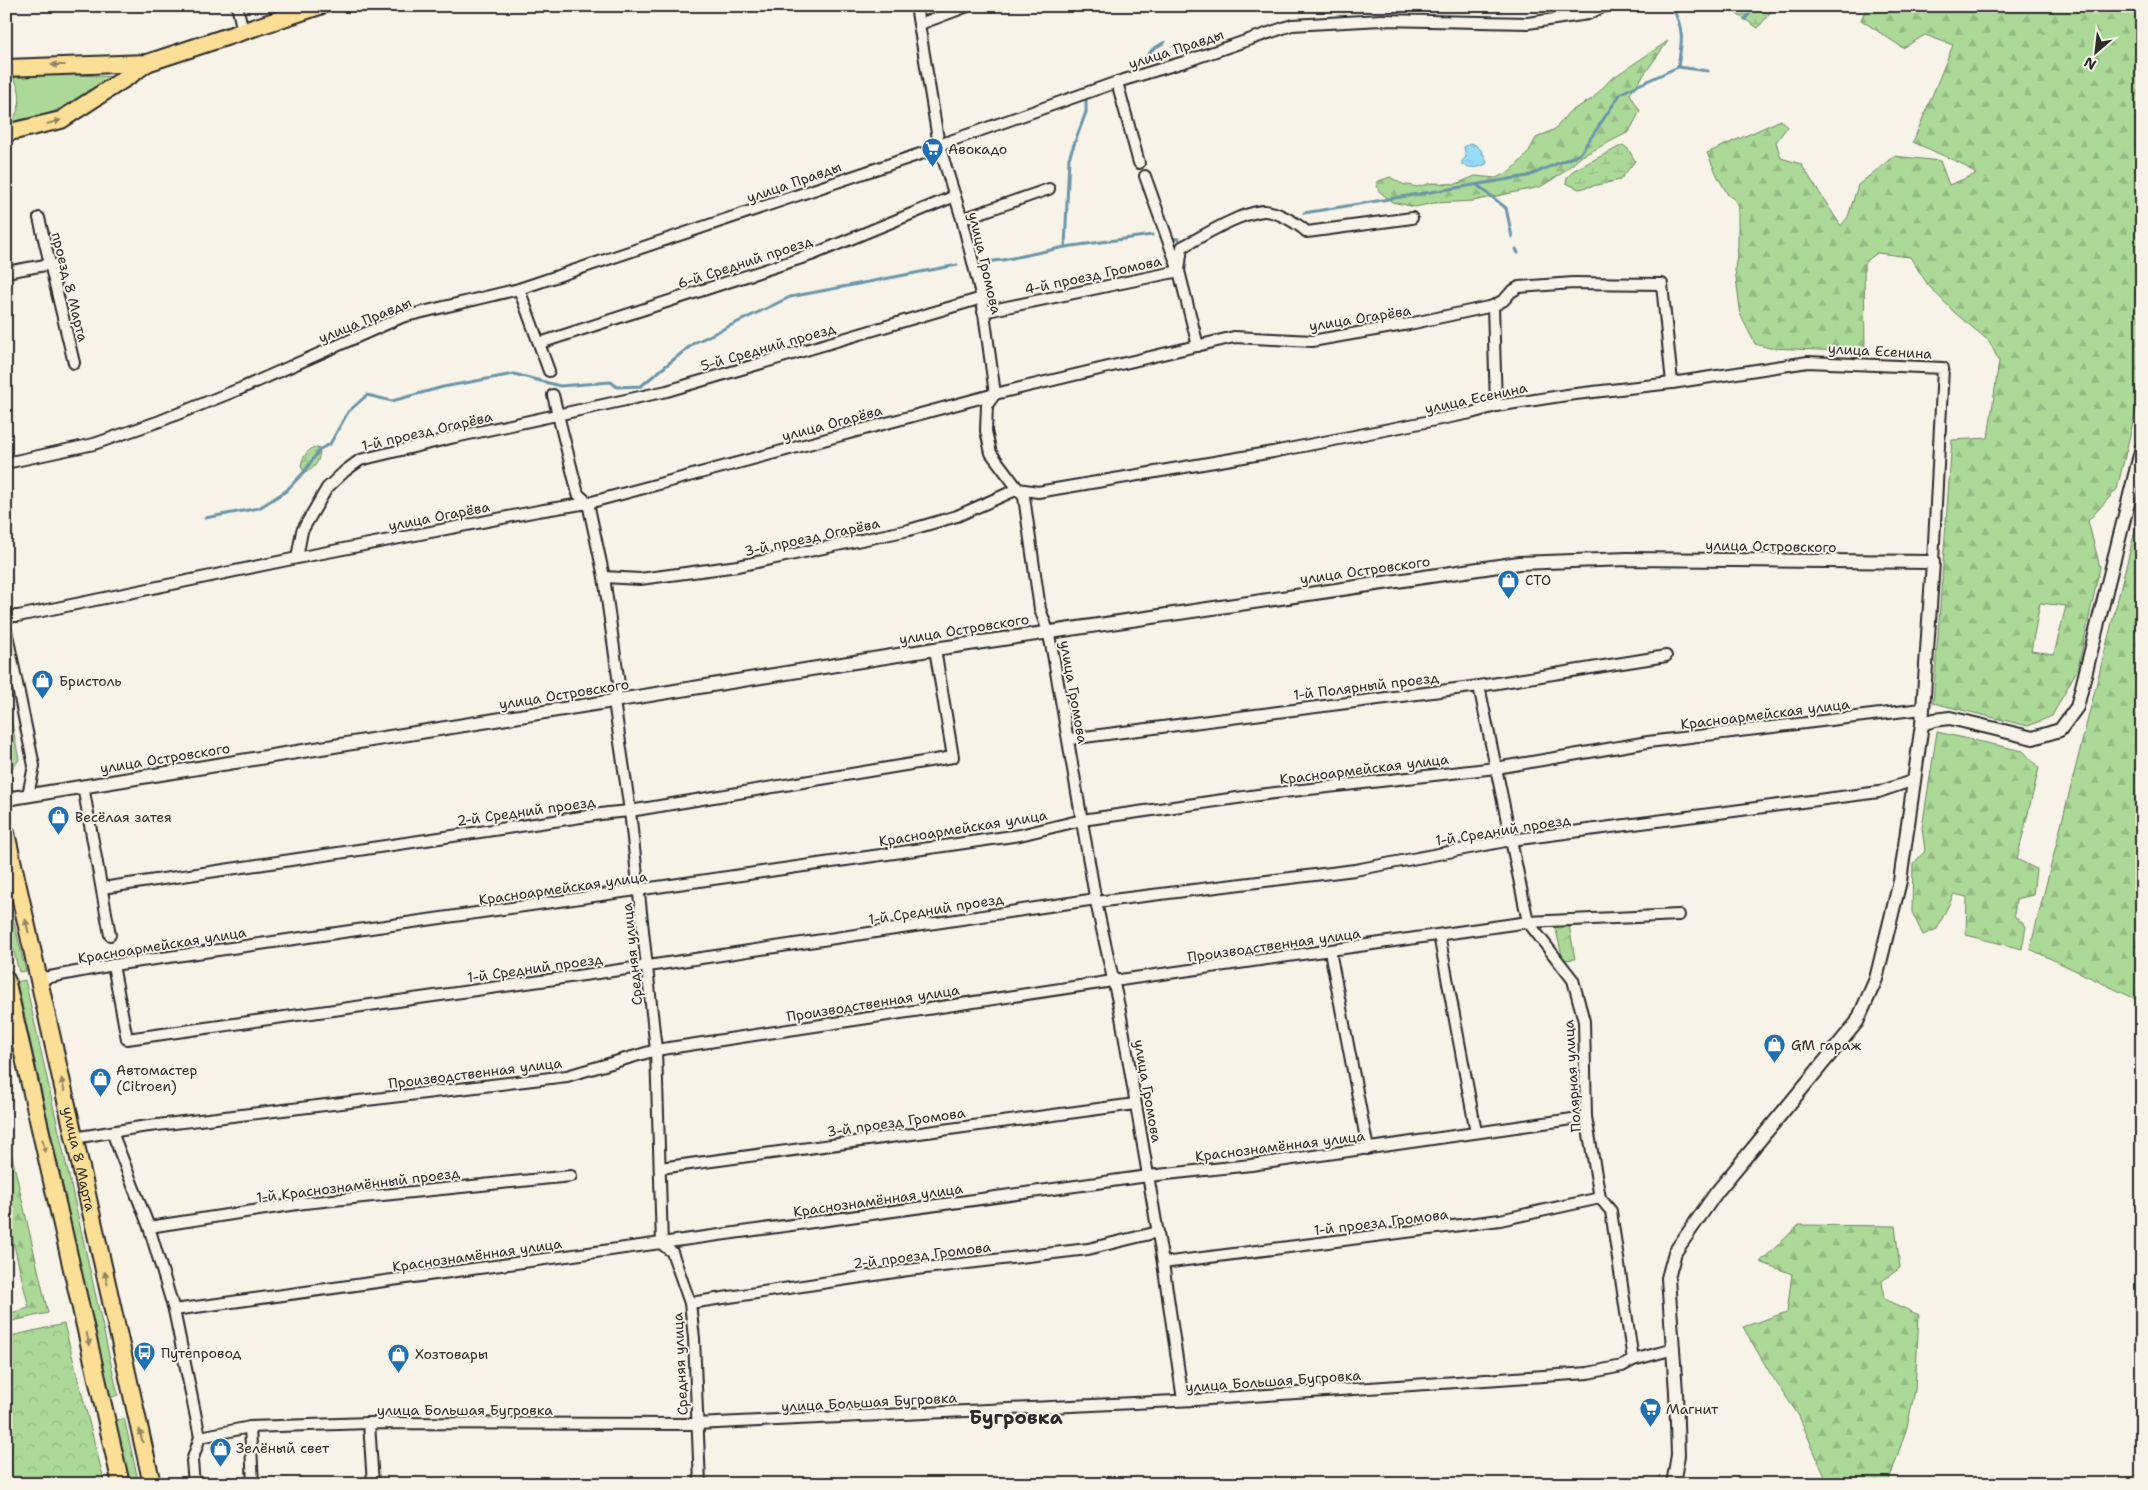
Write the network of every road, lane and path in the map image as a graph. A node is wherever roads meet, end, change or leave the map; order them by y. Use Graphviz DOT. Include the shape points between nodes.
graph roads {
  1 [pos="237,6"];
  2 [pos="320,6"];
  3 [pos="916,6"];
  4 [pos="968,6"];
  5 [pos="1605,6"];
  6 [pos="920,24"];
  7 [pos="243,31"];
  8 [pos="147,63"];
  9 [pos="6,68"];
  10 [pos="1118,82"];
  11 [pos="6,132"];
  12 [pos="940,145"];
  13 [pos="1139,163"];
  14 [pos="1145,176"];
  15 [pos="1048,189"];
  16 [pos="955,196"];
  17 [pos="39,218"];
  18 [pos="1412,218"];
  19 [pos="962,219"];
  20 [pos="51,264"];
  21 [pos="1179,271"];
  22 [pos="6,272"];
  23 [pos="519,289"];
  24 [pos="982,298"];
  25 [pos="1493,306"];
  26 [pos="983,312"];
  27 [pos="540,343"];
  28 [pos="1198,346"];
  29 [pos="74,362"];
  30 [pos="549,371"];
  31 [pos="1672,383"];
  32 [pos="553,394"];
  33 [pos="996,394"];
  34 [pos="1496,406"];
  35 [pos="559,415"];
  36 [pos="2142,447"];
  37 [pos="6,464"];
  38 [pos="1018,489"];
  39 [pos="588,503"];
  40 [pos="297,558"];
  41 [pos="1933,562"];
  42 [pos="604,577"];
  43 [pos="6,616"];
  44 [pos="6,630"];
  45 [pos="1048,632"];
  46 [pos="934,649"];
  47 [pos="1666,656"];
  48 [pos="1479,686"];
  49 [pos="614,701"];
  50 [pos="1922,709"];
  51 [pos="1922,724"];
  52 [pos="1068,739"];
  53 [pos="1496,768"];
  54 [pos="1914,780"];
  55 [pos="83,786"];
  56 [pos="28,795"];
  57 [pos="6,799"];
  58 [pos="630,811"];
  59 [pos="1082,820"];
  60 [pos="6,833"];
  61 [pos="1511,840"];
  62 [pos="102,888"];
  63 [pos="638,891"];
  64 [pos="1096,901"];
  65 [pos="1678,915"];
  66 [pos="1528,922"];
  67 [pos="110,935"];
  68 [pos="1439,935"];
  69 [pos="1330,951"];
  70 [pos="113,965"];
  71 [pos="648,966"];
  72 [pos="6,979"];
  73 [pos="39,979"];
  74 [pos="1113,981"];
  75 [pos="656,1050"];
  76 [pos="1135,1104"];
  77 [pos="1586,1117"];
  78 [pos="112,1132"];
  79 [pos="1476,1132"];
  80 [pos="74,1138"];
  81 [pos="1368,1149"];
  82 [pos="660,1168"];
  83 [pos="571,1176"];
  84 [pos="1148,1176"];
  85 [pos="1600,1198"];
  86 [pos="149,1228"];
  87 [pos="1158,1232"];
  88 [pos="662,1244"];
  89 [pos="1163,1263"];
  90 [pos="690,1303"];
  91 [pos="174,1310"];
  92 [pos="1674,1349"];
  93 [pos="1633,1360"];
  94 [pos="1183,1400"];
  95 [pos="369,1423"];
  96 [pos="696,1424"];
  97 [pos="250,1427"];
  98 [pos="200,1437"];
  99 [pos="121,1484"];
  100 [pos="152,1484"];
  101 [pos="194,1484"];
  102 [pos="254,1484"];
  103 [pos="372,1484"];
  104 [pos="700,1484"];
  105 [pos="1673,1484"];
  1 -- 7 [label="street"];
  2 -- 7 [label="main road"];
  3 -- 6 [label="street, улица Громова"];
  4 -- 6 [label="street"];
  5 -- 10 [label="street, улица Правды" via="1588,14 1528,23 1381,20 1292,25"];
  6 -- 12 [label="street, улица Громова"];
  7 -- 8 [label="main road"];
  8 -- 9 [label="main road, one-way"];
  11 -- 8 [label="main road, one-way" via="61,120"];
  10 -- 12 [label="street, улица Правды"];
  10 -- 13 [label="street"];
  12 -- 16 [label="street, улица Громова"];
  12 -- 23 [label="street, улица Правды"];
  14 -- 21 [label="street"];
  15 -- 19 [label="street"];
  16 -- 19 [label="street, улица Громова"];
  16 -- 27 [label="street, 6-й Средний проезд" via="814,254"];
  17 -- 20 [label="street, проезд 8 Марта"];
  18 -- 21 [label="street, 4-й проезд Громова" via="1307,232 1294,221 1265,211 1243,217 1182,247"];
  19 -- 24 [label="street, улица Громова"];
  20 -- 22 [label="street"];
  20 -- 29 [label="street, проезд 8 Марта"];
  21 -- 26 [label="street, 4-й проезд Громова"];
  21 -- 28 [label="street"];
  23 -- 27 [label="street"];
  23 -- 37 [label="street, улица Правды" via="402,318 160,421 94,444"];
  24 -- 26 [label="street, улица Громова"];
  24 -- 35 [label="street, 5-й Средний проезд" via="667,391"];
  25 -- 28 [label="street, улица Огарёва" via="1312,341 1234,338"];
  25 -- 31 [label="street, улица Огарёва" via="1519,287 1573,283 1662,284"];
  25 -- 34 [label="street"];
  26 -- 33 [label="street, улица Громова"];
  27 -- 30 [label="street"];
  28 -- 33 [label="street, улица Огарёва"];
  31 -- 34 [label="street, улица Есенина" via="1567,394"];
  31 -- 41 [label="street, улица Есенина" via="1808,362 1942,368"];
  32 -- 35 [label="street, Средняя улица"];
  33 -- 38 [label="street, улица Громова" via="987,405 988,442 998,464"];
  33 -- 39 [label="street, улица Огарёва"];
  34 -- 38 [label="street, улица Есенина" via="1273,452 1038,492"];
  35 -- 39 [label="street, Средняя улица" via="578,494"];
  35 -- 40 [label="street, 1-й проезд Огарёва" via="360,460 327,488 302,532"];
  36 -- 51 [label="street" via="2077,707 2060,730 2033,738 1950,718"];
  38 -- 42 [label="street, 3-й проезд Огарёва" via="957,516 910,530 738,566 640,579"];
  38 -- 45 [label="street, улица Громова" via="1024,497 1040,609"];
  39 -- 40 [label="street, улица Огарёва"];
  39 -- 42 [label="street, Средняя улица"];
  40 -- 43 [label="street, улица Огарёва"];
  41 -- 45 [label="street, улица Островского" via="1627,559 1519,563"];
  41 -- 50 [label="street"];
  42 -- 49 [label="street, Средняя улица" via="619,684"];
  44 -- 56 [label="street" via="34,766"];
  45 -- 46 [label="street, улица Островского"];
  45 -- 52 [label="street, улица Громова"];
  46 -- 49 [label="street, улица Островского"];
  46 -- 58 [label="street, 2-й Средний проезд" via="953,757"];
  47 -- 48 [label="street, 1-й Полярный проезд"];
  48 -- 52 [label="street, 1-й Полярный проезд"];
  48 -- 53 [label="street, Полярная улица"];
  49 -- 55 [label="street, улица Островского"];
  49 -- 58 [label="street, Средняя улица"];
  50 -- 51 [label="street"];
  50 -- 53 [label="street, Красноармейская улица" via="1648,742"];
  51 -- 54 [label="street"];
  52 -- 59 [label="street, улица Громова"];
  53 -- 59 [label="street, Красноармейская улица" via="1286,791"];
  53 -- 61 [label="street, Полярная улица"];
  54 -- 61 [label="street, 1-й Средний проезд" via="1879,792"];
  54 -- 92 [label="street" via="1900,881 1876,979 1858,1019 1716,1194 1675,1252 1668,1278"];
  55 -- 56 [label="street, улица Островского"];
  55 -- 62 [label="street"];
  56 -- 57 [label="street, улица Островского"];
  58 -- 62 [label="street, 2-й Средний проезд"];
  58 -- 63 [label="street, Средняя улица"];
  59 -- 63 [label="street, Красноармейская улица" via="1020,835"];
  59 -- 64 [label="street, улица Громова"];
  73 -- 60 [label="main road, улица 8 Марта, one-way"];
  61 -- 64 [label="street, 1-й Средний проезд" via="1355,870"];
  61 -- 66 [label="street, Полярная улица"];
  62 -- 67 [label="street"];
  63 -- 70 [label="street, Красноармейская улица"];
  63 -- 71 [label="street, Средняя улица"];
  64 -- 71 [label="street, 1-й Средний проезд"];
  64 -- 74 [label="street, улица Громова"];
  65 -- 66 [label="street, Производственная улица"];
  66 -- 68 [label="street, Производственная улица"];
  66 -- 77 [label="street, Полярная улица" via="1573,980 1584,1021"];
  68 -- 69 [label="street, Производственная улица"];
  68 -- 79 [label="street"];
  69 -- 74 [label="street, Производственная улица"];
  69 -- 81 [label="street"];
  70 -- 71 [label="street, 1-й Средний проезд" via="127,1039"];
  70 -- 73 [label="street, Красноармейская улица"];
  71 -- 75 [label="street, Средняя улица"];
  72 -- 99 [label="main road, one-way"];
  80 -- 73 [label="main road, улица 8 Марта, one-way"];
  74 -- 75 [label="street, Производственная улица"];
  74 -- 76 [label="street, улица Громова"];
  75 -- 78 [label="street, Производственная улица" via="567,1076"];
  75 -- 82 [label="street, Средняя улица"];
  76 -- 82 [label="street, 3-й проезд Громова"];
  76 -- 84 [label="street, улица Громова"];
  77 -- 79 [label="street, Краснознамённая улица"];
  77 -- 85 [label="street, Полярная улица"];
  78 -- 80 [label="street, Производственная улица"];
  78 -- 86 [label="street"];
  79 -- 81 [label="street, Краснознамённая улица"];
  100 -- 80 [label="main road, улица 8 Марта, one-way"];
  81 -- 84 [label="street, Краснознамённая улица"];
  82 -- 88 [label="street, Средняя улица"];
  83 -- 86 [label="street, 1-й Краснознамённый проезд" via="304,1203"];
  84 -- 87 [label="street, улица Громова"];
  84 -- 88 [label="street, Краснознамённая улица"];
  85 -- 89 [label="street, 1-й проезд Громова" via="1500,1220"];
  85 -- 93 [label="street, Полярная улица" via="1611,1211"];
  86 -- 91 [label="street"];
  87 -- 89 [label="street, улица Громова"];
  87 -- 90 [label="street, 2-й проезд Громова" via="1088,1249 908,1270"];
  88 -- 90 [label="street, Средняя улица" via="672,1252"];
  88 -- 91 [label="street, Краснознамённая улица"];
  89 -- 94 [label="street, улица Громова"];
  90 -- 96 [label="street, Средняя улица"];
  91 -- 98 [label="street"];
  92 -- 93 [label="street, улица Большая Бугровка"];
  92 -- 105 [label="street" via="1678,1455"];
  93 -- 94 [label="street, улица Большая Бугровка" via="1588,1374"];
  94 -- 96 [label="street, улица Большая Бугровка"];
  95 -- 96 [label="street, улица Большая Бугровка"];
  95 -- 97 [label="street, улица Большая Бугровка"];
  95 -- 103 [label="street"];
  96 -- 104 [label="street, Средняя улица"];
  97 -- 98 [label="street, улица Большая Бугровка"];
  97 -- 102 [label="street"];
  98 -- 101 [label="street" via="192,1462"];
}
